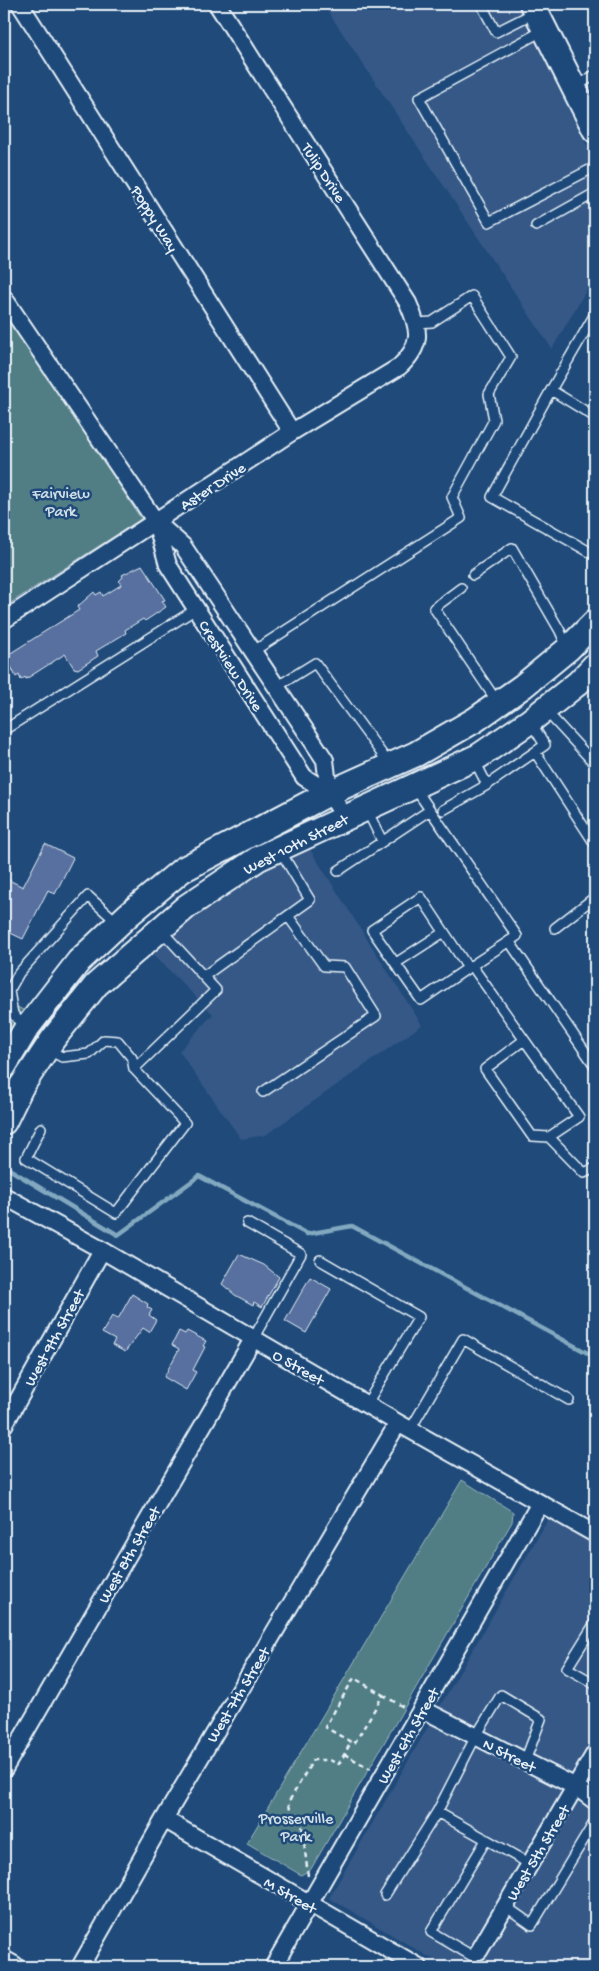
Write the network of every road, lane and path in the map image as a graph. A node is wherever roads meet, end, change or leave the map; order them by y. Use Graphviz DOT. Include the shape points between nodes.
graph roads {
  1 [pos="20,4"];
  2 [pos="217,4"];
  3 [pos="481,4"];
  4 [pos="538,15"];
  5 [pos="595,75"];
  6 [pos="574,87"];
  7 [pos="595,130"];
  8 [pos="595,167"];
  9 [pos="595,193"];
  10 [pos="536,226"];
  11 [pos="4,298"];
  12 [pos="595,314"];
  13 [pos="417,323"];
  14 [pos="416,346"];
  15 [pos="551,390"];
  16 [pos="595,417"];
  17 [pos="292,432"];
  18 [pos="156,522"];
  19 [pos="595,554"];
  20 [pos="473,575"];
  21 [pos="461,588"];
  22 [pos="196,609"];
  23 [pos="4,620"];
  24 [pos="595,622"];
  25 [pos="568,649"];
  26 [pos="252,652"];
  27 [pos="595,665"];
  28 [pos="276,687"];
  29 [pos="498,703"];
  30 [pos="537,715"];
  31 [pos="4,730"];
  32 [pos="535,752"];
  33 [pos="474,758"];
  34 [pos="595,764"];
  35 [pos="390,765"];
  36 [pos="487,785"];
  37 [pos="413,786"];
  38 [pos="329,793"];
  39 [pos="430,810"];
  40 [pos="444,810"];
  41 [pos="356,812"];
  42 [pos="382,841"];
  43 [pos="595,844"];
  44 [pos="279,848"];
  45 [pos="338,871"];
  46 [pos="595,896"];
  47 [pos="288,916"];
  48 [pos="119,923"];
  49 [pos="160,928"];
  50 [pos="555,928"];
  51 [pos="444,932"];
  52 [pos="509,941"];
  53 [pos="396,964"];
  54 [pos="470,967"];
  55 [pos="204,976"];
  56 [pos="14,1019"];
  57 [pos="524,1040"];
  58 [pos="46,1049"];
  59 [pos="4,1066"];
  60 [pos="595,1066"];
  61 [pos="134,1069"];
  62 [pos="263,1092"];
  63 [pos="4,1122"];
  64 [pos="41,1128"];
  65 [pos="549,1137"];
  66 [pos="595,1168"];
  67 [pos="4,1196"];
  68 [pos="247,1223"];
  69 [pos="102,1250"];
  70 [pos="320,1260"];
  71 [pos="253,1339"];
  72 [pos="568,1400"];
  73 [pos="366,1405"];
  74 [pos="4,1425"];
  75 [pos="404,1427"];
  76 [pos="540,1503"];
  77 [pos="595,1534"];
  78 [pos="595,1623"];
  79 [pos="595,1684"];
  80 [pos="383,1695"];
  81 [pos="415,1709"];
  82 [pos="476,1736"];
  83 [pos="351,1742"];
  84 [pos="595,1753"];
  85 [pos="344,1754"];
  86 [pos="525,1761"];
  87 [pos="4,1769"];
  88 [pos="373,1770"];
  89 [pos="576,1787"];
  90 [pos="595,1801"];
  91 [pos="437,1812"];
  92 [pos="164,1818"];
  93 [pos="595,1821"];
  94 [pos="486,1840"];
  95 [pos="530,1864"];
  96 [pos="308,1876"];
  97 [pos="385,1895"];
  98 [pos="309,1904"];
  99 [pos="505,1906"];
  100 [pos="478,1951"];
  101 [pos="4,1962"];
  102 [pos="13,1967"];
  103 [pos="80,1967"];
  104 [pos="272,1967"];
  105 [pos="419,1967"];
  1 -- 17 [label="street, Poppy Way"];
  2 -- 13 [label="street, Tulip Drive" via="408,303"];
  3 -- 4 [label="lane" via="496,32"];
  4 -- 6 [label="main road"];
  4 -- 8 [label="lane" via="419,98 489,222"];
  5 -- 6 [label="lane"];
  6 -- 7 [label="main road"];
  9 -- 10 [label="lane"];
  11 -- 18 [label="street, Crestview Drive"];
  12 -- 15 [label="lane"];
  13 -- 14 [label="street, Tulip Drive"];
  13 -- 26 [label="lane" via="432,322 472,296 511,357 489,394 494,420 452,497 461,518"];
  14 -- 17 [label="street, Aster Drive" via="400,366"];
  15 -- 16 [label="lane"];
  15 -- 19 [label="lane" via="492,497"];
  17 -- 18 [label="street, Aster Drive"];
  18 -- 22 [label="street, Crestview Drive" via="168,566"];
  18 -- 23 [label="street, Aster Drive"];
  18 -- 26 [label="street, Crestview Drive" via="183,546"];
  20 -- 25 [label="lane" via="512,548"];
  21 -- 29 [label="lane" via="434,608"];
  22 -- 31 [label="lane"];
  22 -- 38 [label="street, Crestview Drive" via="304,777"];
  24 -- 25 [label="main road, West 10th Street"];
  25 -- 29 [label="main road, West 10th Street"];
  26 -- 28 [label="street, Crestview Drive"];
  27 -- 30 [label="main road, West 10th Street"];
  28 -- 35 [label="lane" via="315,663"];
  28 -- 38 [label="street, Crestview Drive" via="325,760"];
  29 -- 35 [label="main road, West 10th Street" via="475,720"];
  30 -- 32 [label="lane" via="546,746"];
  30 -- 33 [label="main road, West 10th Street"];
  30 -- 34 [label="lane"];
  32 -- 36 [label="lane"];
  32 -- 43 [label="lane"];
  33 -- 36 [label="lane"];
  33 -- 37 [label="main road, West 10th Street"];
  35 -- 38 [label="main road, West 10th Street"];
  36 -- 40 [label="lane"];
  37 -- 39 [label="lane"];
  37 -- 41 [label="main road, West 10th Street"];
  38 -- 41 [label="street, Crestview Drive"];
  38 -- 48 [label="main road, West 10th Street" via="182,870"];
  39 -- 42 [label="lane"];
  39 -- 52 [label="lane" via="517,936"];
  41 -- 42 [label="lane"];
  41 -- 44 [label="main road, West 10th Street"];
  42 -- 45 [label="lane"];
  44 -- 47 [label="lane" via="310,900"];
  44 -- 49 [label="main road, West 10th Street" via="186,907"];
  46 -- 50 [label="lane"];
  47 -- 55 [label="lane"];
  47 -- 62 [label="lane" via="324,966 345,967 376,1016"];
  48 -- 56 [label="main road, West 10th Street"];
  48 -- 56 [label="lane" via="88,896 19,973 9,991"];
  49 -- 55 [label="lane"];
  49 -- 58 [label="main road, West 10th Street" via="96,986"];
  51 -- 53 [label="lane"];
  51 -- 53 [label="lane" via="421,897 372,930"];
  51 -- 54 [label="lane"];
  52 -- 54 [label="lane"];
  52 -- 60 [label="lane"];
  53 -- 54 [label="lane" via="421,1000"];
  54 -- 57 [label="lane"];
  55 -- 61 [label="lane" via="216,990"];
  56 -- 59 [label="main road, West 10th Street"];
  57 -- 65 [label="lane" via="579,1117"];
  57 -- 65 [label="lane" via="485,1069 532,1136"];
  58 -- 61 [label="lane" via="62,1056 89,1054 104,1040 118,1041 132,1058"];
  58 -- 63 [label="main road, West 10th Street" via="21,1087"];
  61 -- 64 [label="lane" via="185,1123 116,1213 26,1158"];
  65 -- 66 [label="lane" via="584,1173"];
  67 -- 69 [label="street, O Street"];
  68 -- 71 [label="lane" via="301,1254"];
  69 -- 71 [label="street, O Street"];
  69 -- 74 [label="street, West 9th Street"];
  70 -- 73 [label="lane" via="419,1316"];
  71 -- 73 [label="street, O Street"];
  71 -- 87 [label="street, West 8th Street"];
  72 -- 75 [label="lane" via="463,1339"];
  73 -- 75 [label="street, O Street"];
  75 -- 76 [label="street, O Street"];
  75 -- 92 [label="street, West 7th Street"];
  76 -- 77 [label="street, O Street"];
  76 -- 81 [label="street, West 6th Street"];
  78 -- 79 [label="lane" via="567,1668"];
  80 -- 81 [label="path"];
  80 -- 83 [label="path" via="354,1744"];
  80 -- 83 [label="path" via="354,1678 325,1727"];
  81 -- 82 [label="street, N Street"];
  81 -- 98 [label="street, West 6th Street"];
  82 -- 86 [label="street, N Street"];
  82 -- 86 [label="lane" via="501,1695 541,1719"];
  82 -- 91 [label="lane"];
  83 -- 85 [label="path"];
  84 -- 89 [label="street, West 5th Street"];
  85 -- 88 [label="path"];
  85 -- 96 [label="path" via="339,1764 330,1760 314,1760 288,1803 293,1816 302,1825"];
  86 -- 89 [label="street, N Street"];
  89 -- 90 [label="street, N Street"];
  89 -- 95 [label="street, West 5th Street"];
  91 -- 94 [label="lane"];
  91 -- 97 [label="lane"];
  92 -- 98 [label="street, M Street"];
  92 -- 103 [label="street, West 7th Street"];
  93 -- 99 [label="lane" via="532,1925"];
  94 -- 95 [label="lane"];
  94 -- 100 [label="lane" via="430,1932 474,1957"];
  95 -- 99 [label="street, West 5th Street"];
  98 -- 104 [label="street, West 6th Street"];
  98 -- 105 [label="street, M Street"];
  99 -- 100 [label="street, West 5th Street"];
  101 -- 102 [label="street"];
}
